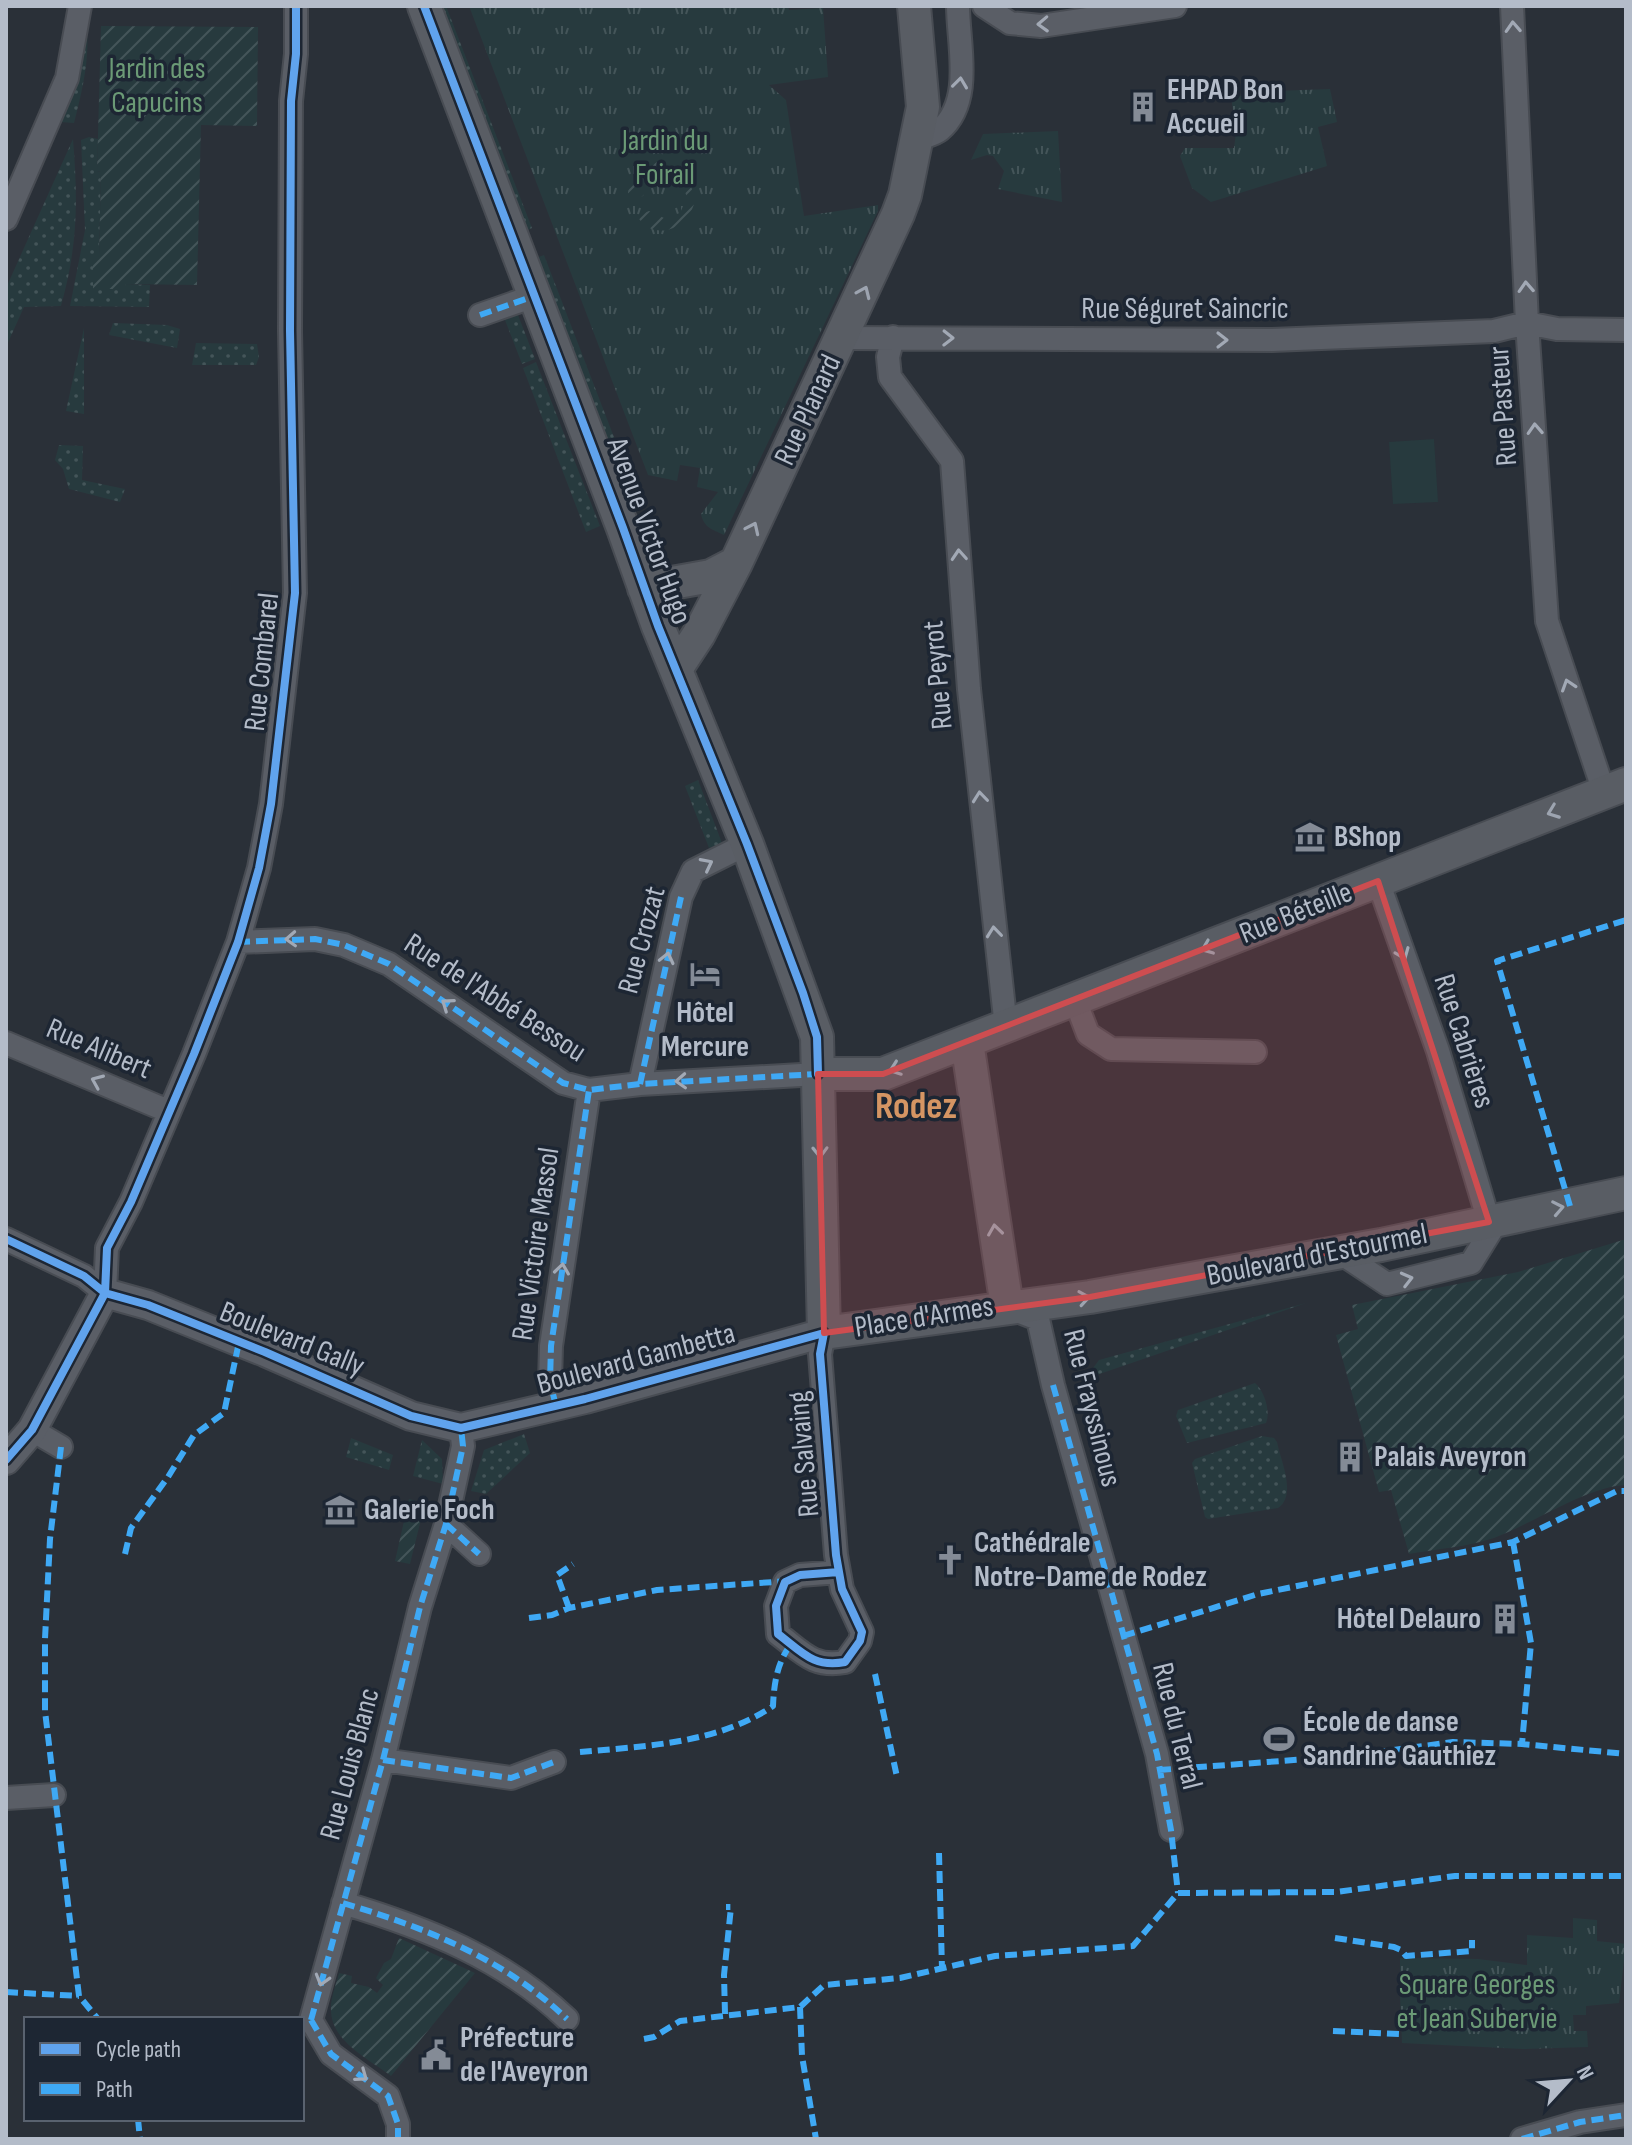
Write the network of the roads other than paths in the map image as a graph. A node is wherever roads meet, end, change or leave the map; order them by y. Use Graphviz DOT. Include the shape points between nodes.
graph roads {
  1 [pos="80,6"];
  2 [pos="296,6"];
  3 [pos="424,6"];
  4 [pos="914,6"];
  5 [pos="958,6"];
  6 [pos="984,6"];
  7 [pos="1175,6"];
  8 [pos="1512,6"];
  9 [pos="916,140"];
  10 [pos="6,219"];
  11 [pos="534,296"];
  12 [pos="480,315"];
  13 [pos="1527,323"];
  14 [pos="1626,330"];
  15 [pos="893,337"];
  16 [pos="842,338"];
  17 [pos="736,563"];
  18 [pos="644,588"];
  19 [pos="676,669"];
  20 [pos="1615,788"];
  21 [pos="747,844"];
  22 [pos="1378,881"];
  23 [pos="238,942"];
  24 [pos="1075,1000"];
  25 [pos="1006,1027"];
  26 [pos="967,1042"];
  27 [pos="6,1043"];
  28 [pos="1255,1052"];
  29 [pos="818,1074"];
  30 [pos="640,1084"];
  31 [pos="589,1090"];
  32 [pos="168,1111"];
  33 [pos="1626,1193"];
  34 [pos="1493,1221"];
  35 [pos="6,1239"];
  36 [pos="105,1293"];
  37 [pos="1007,1307"];
  38 [pos="824,1333"];
  39 [pos="556,1406"];
  40 [pos="461,1428"];
  41 [pos="32,1430"];
  42 [pos="61,1447"];
  43 [pos="6,1460"];
  44 [pos="446,1524"];
  45 [pos="479,1554"];
  46 [pos="839,1572"];
  47 [pos="1123,1636"];
  48 [pos="383,1760"];
  49 [pos="554,1762"];
  50 [pos="54,1795"];
  51 [pos="6,1798"];
  52 [pos="1171,1830"];
  53 [pos="343,1903"];
  54 [pos="567,2019"];
  55 [pos="1626,2115"];
  56 [pos="398,2139"];
  57 [pos="1522,2139"];
  1 -- 10 [label="street" via="67,78"];
  2 -- 23 [label="street, Rue Combarel" via="290,302 295,593 271,804"];
  3 -- 11 [label="main road, Avenue Victor Hugo"];
  4 -- 9 [label="main road, Rue Planard" via="923,107"];
  9 -- 5 [label="street, one-way" via="940,130 963,83"];
  7 -- 6 [label="street, one-way" via="1041,26 1010,23"];
  13 -- 8 [label="street, Rue Pasteur, one-way"];
  16 -- 9 [label="main road, Rue Planard, one-way" via="898,214"];
  11 -- 12 [label="street"];
  11 -- 18 [label="main road, Avenue Victor Hugo"];
  13 -- 14 [label="street, Rue Séguret Saincric"];
  15 -- 13 [label="street, Rue Séguret Saincric, one-way" via="1272,340 1494,331"];
  20 -- 13 [label="street, Rue Pasteur, one-way" via="1547,621"];
  15 -- 16 [label="street, Rue Séguret Saincric"];
  25 -- 15 [label="street, Rue Peyrot, one-way" via="969,689 952,461 890,377"];
  17 -- 16 [label="main road, Rue Planard, one-way"];
  17 -- 18 [label="main road, Avenue Victor Hugo" via="711,576"];
  17 -- 19 [label="main road, Rue Planard"];
  18 -- 19 [label="main road, Avenue Victor Hugo"];
  19 -- 21 [label="main road, Avenue Victor Hugo"];
  20 -- 22 [label="main road, Rue Béteille, one-way"];
  21 -- 29 [label="main road, Avenue Victor Hugo" via="817,1037"];
  30 -- 21 [label="street, Rue Crozat, one-way" via="681,897 693,871"];
  22 -- 24 [label="main road, Rue Béteille, one-way"];
  22 -- 34 [label="street, Rue Cabrières, one-way"];
  31 -- 23 [label="street, Rue de l'Abbé Bessou, one-way" via="563,1083 389,964 344,945 301,938"];
  23 -- 32 [label="street, Rue Combarel"];
  24 -- 25 [label="main road, Rue Béteille"];
  24 -- 28 [label="street" via="1088,1034 1111,1049"];
  25 -- 26 [label="main road, Rue Béteille"];
  26 -- 29 [label="main road, one-way" via="883,1074"];
  37 -- 26 [label="main road, Place d'Armes, one-way"];
  32 -- 27 [label="street, Rue Alibert, one-way"];
  29 -- 30 [label="street, Rue de l'Abbé Bessou, one-way"];
  29 -- 38 [label="main road, Place d'Armes, one-way"];
  30 -- 31 [label="street, Rue de l'Abbé Bessou"];
  39 -- 31 [label="street, Rue Victoire Massol, one-way" via="551,1346"];
  32 -- 36 [label="street, Rue Combarel" via="107,1248"];
  34 -- 33 [label="main road, Boulevard d'Estourmel, one-way"];
  37 -- 34 [label="main road, Boulevard d'Estourmel, one-way" via="1090,1297"];
  35 -- 36 [label="street" via="84,1276"];
  36 -- 40 [label="street, Boulevard Gally" via="265,1352 411,1416"];
  36 -- 41 [label="street"];
  37 -- 38 [label="main road, Place d'Armes"];
  37 -- 47 [label="street, Rue Frayssinous" via="1038,1319"];
  38 -- 39 [label="street, Boulevard Gambetta"];
  38 -- 46 [label="street, Rue Salvaing" via="820,1354"];
  39 -- 40 [label="street, Boulevard Gambetta"];
  40 -- 44 [label="street, Rue Louis Blanc" via="463,1446"];
  41 -- 42 [label="street"];
  41 -- 43 [label="street"];
  44 -- 45 [label="street"];
  44 -- 48 [label="street, Rue Louis Blanc"];
  46 -- 46 [label="street" via="800,1575 785,1582 776,1606 778,1634 814,1662 829,1665 845,1662 862,1632"];
  47 -- 52 [label="street, Rue du Terral" via="1157,1754"];
  48 -- 49 [label="street" via="511,1778"];
  48 -- 53 [label="street, Rue Louis Blanc"];
  50 -- 51 [label="street"];
  53 -- 54 [label="street" via="486,1958"];
  53 -- 56 [label="street, Rue Louis Blanc, one-way" via="311,2020 331,2054 388,2096"];
  55 -- 57 [label="street"];
}
